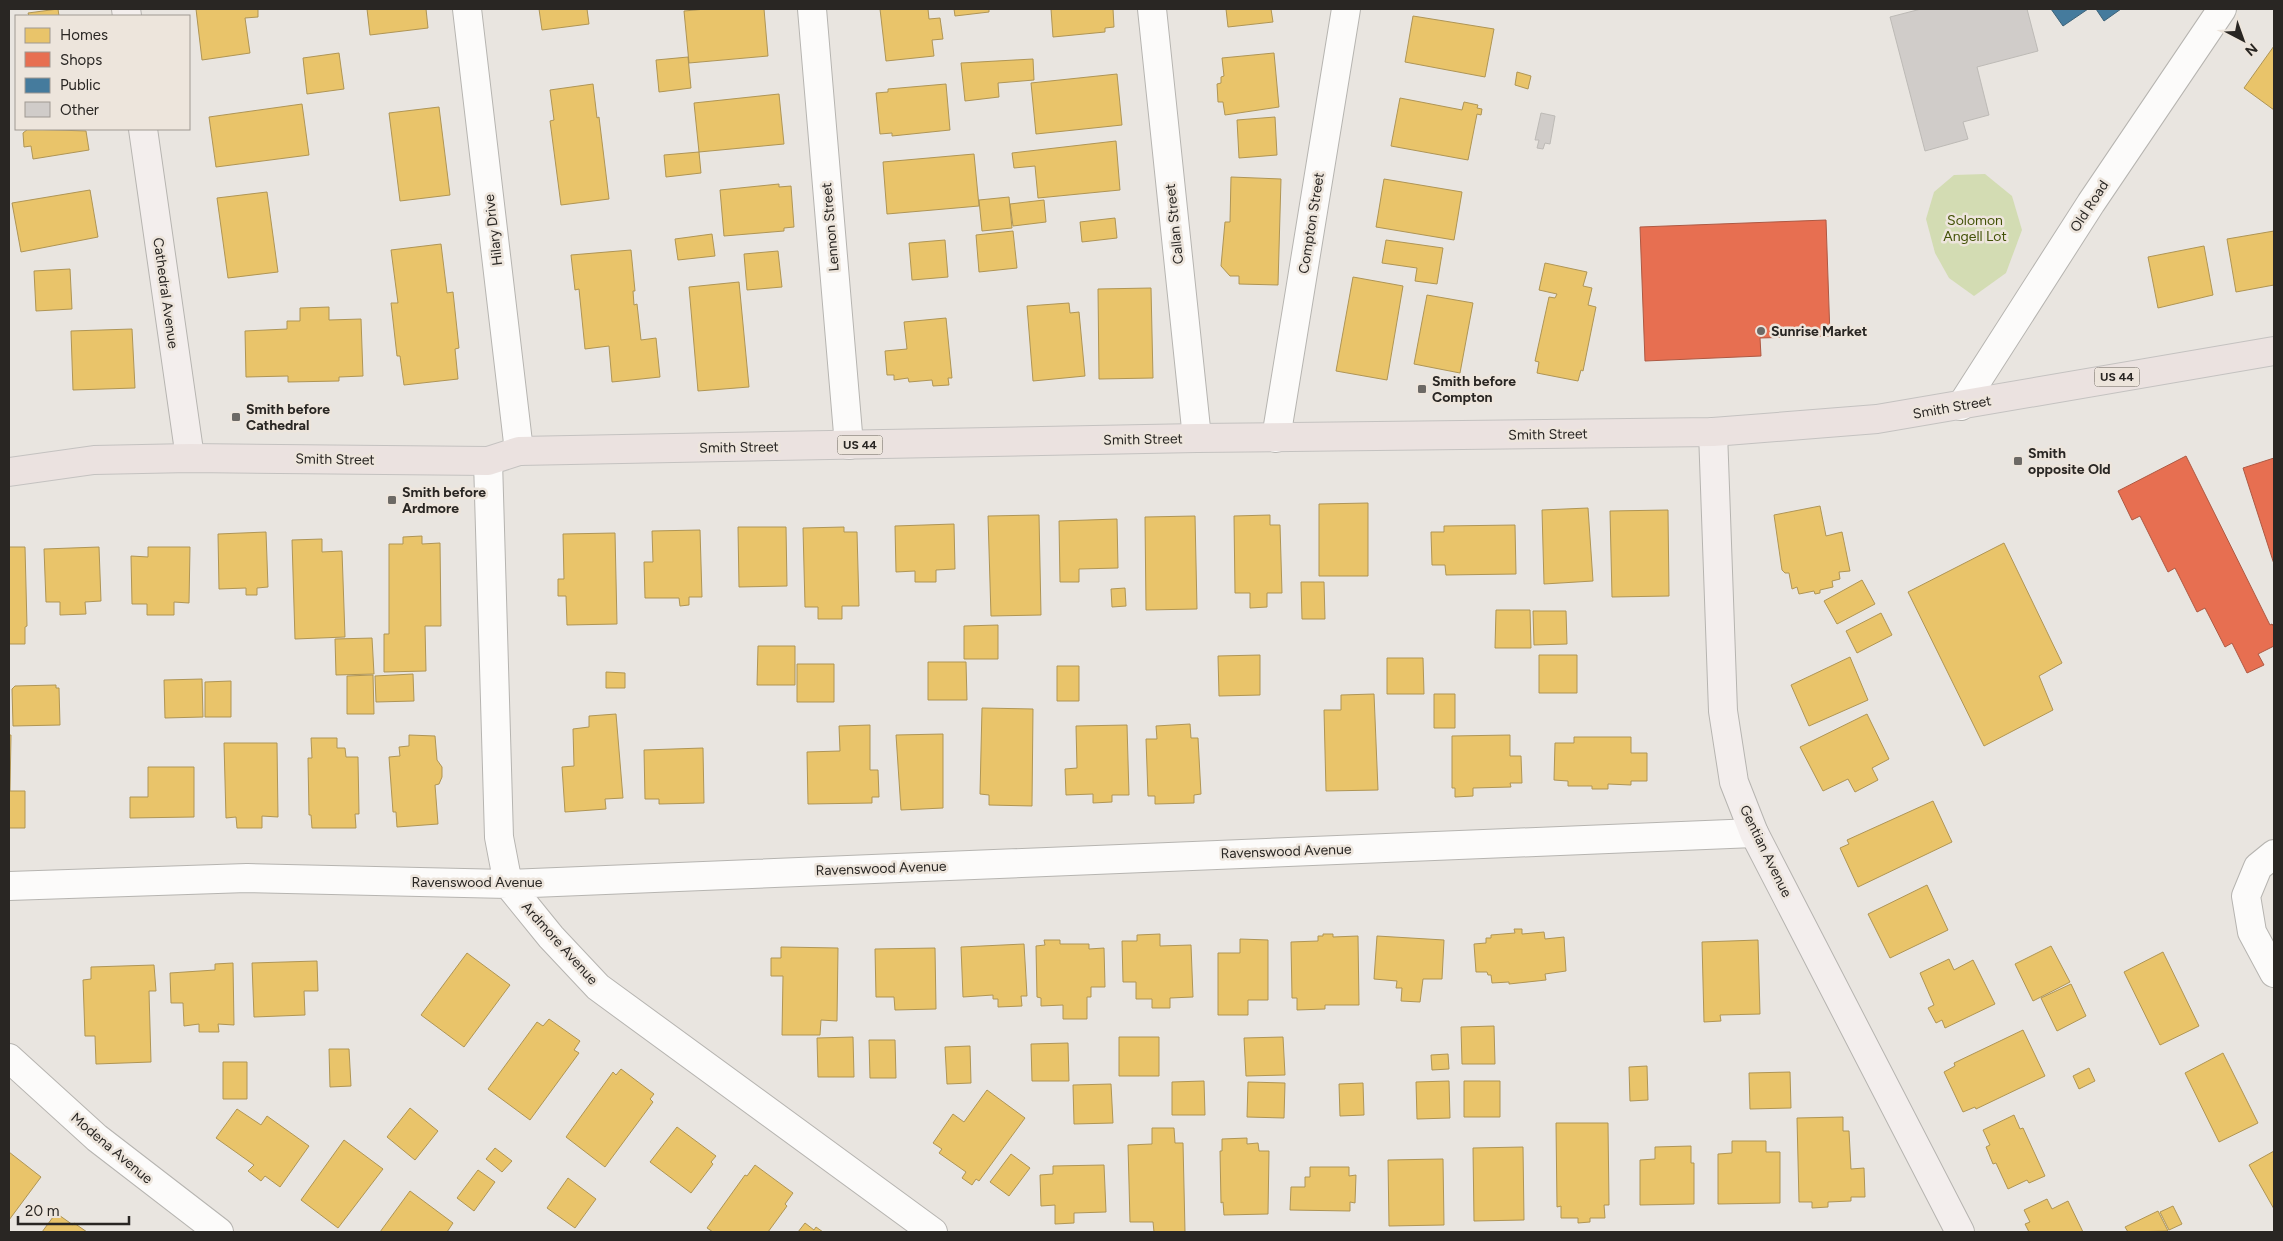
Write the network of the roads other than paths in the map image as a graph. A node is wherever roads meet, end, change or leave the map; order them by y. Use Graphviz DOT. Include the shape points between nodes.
graph roads {
  1 [pos="467,9"];
  2 [pos="812,9"];
  3 [pos="1152,9"];
  4 [pos="1346,9"];
  5 [pos="2222,9"];
  6 [pos="143,130"];
  7 [pos="2274,351"];
  8 [pos="1961,406"];
  9 [pos="1713,432"];
  10 [pos="1197,438"];
  11 [pos="1276,438"];
  12 [pos="849,445"];
  13 [pos="519,451"];
  14 [pos="190,458"];
  15 [pos="488,461"];
  16 [pos="9,472"];
  17 [pos="1754,832"];
  18 [pos="2274,854"];
  19 [pos="508,884"];
  20 [pos="9,886"];
  21 [pos="2274,973"];
  22 [pos="9,1058"];
  23 [pos="219,1232"];
  24 [pos="933,1232"];
  25 [pos="1960,1232"];
  1 -- 13 [label="street, Hilary Drive"];
  2 -- 12 [label="street, Lennon Street"];
  3 -- 10 [label="street, Callan Street"];
  4 -- 11 [label="street, Compton Street"];
  5 -- 8 [label="street, Old Road" via="2091,203"];
  6 -- 14 [label="street, Cathedral Avenue"];
  7 -- 8 [label="main road, Smith Street / US 44"];
  8 -- 9 [label="main road, Smith Street / US 44" via="1877,419"];
  9 -- 11 [label="main road, Smith Street / US 44"];
  9 -- 17 [label="street, Gentian Avenue" via="1724,711 1734,782"];
  10 -- 11 [label="main road, Smith Street / US 44"];
  10 -- 12 [label="main road, Smith Street / US 44"];
  12 -- 13 [label="main road, Smith Street / US 44"];
  13 -- 15 [label="main road, Smith Street / US 44"];
  14 -- 15 [label="main road, Smith Street / US 44"];
  14 -- 16 [label="main road, Smith Street / US 44" via="94,460"];
  15 -- 19 [label="street, Ardmore Avenue" via="499,837"];
  17 -- 19 [label="street, Ravenswood Avenue"];
  17 -- 25 [label="street, Gentian Avenue"];
  18 -- 21 [label="street" via="2258,867 2246,896 2252,932"];
  19 -- 20 [label="street, Ravenswood Avenue" via="247,878"];
  19 -- 24 [label="street, Ardmore Avenue" via="598,987"];
  22 -- 23 [label="street, Modena Avenue" via="97,1138"];
}
